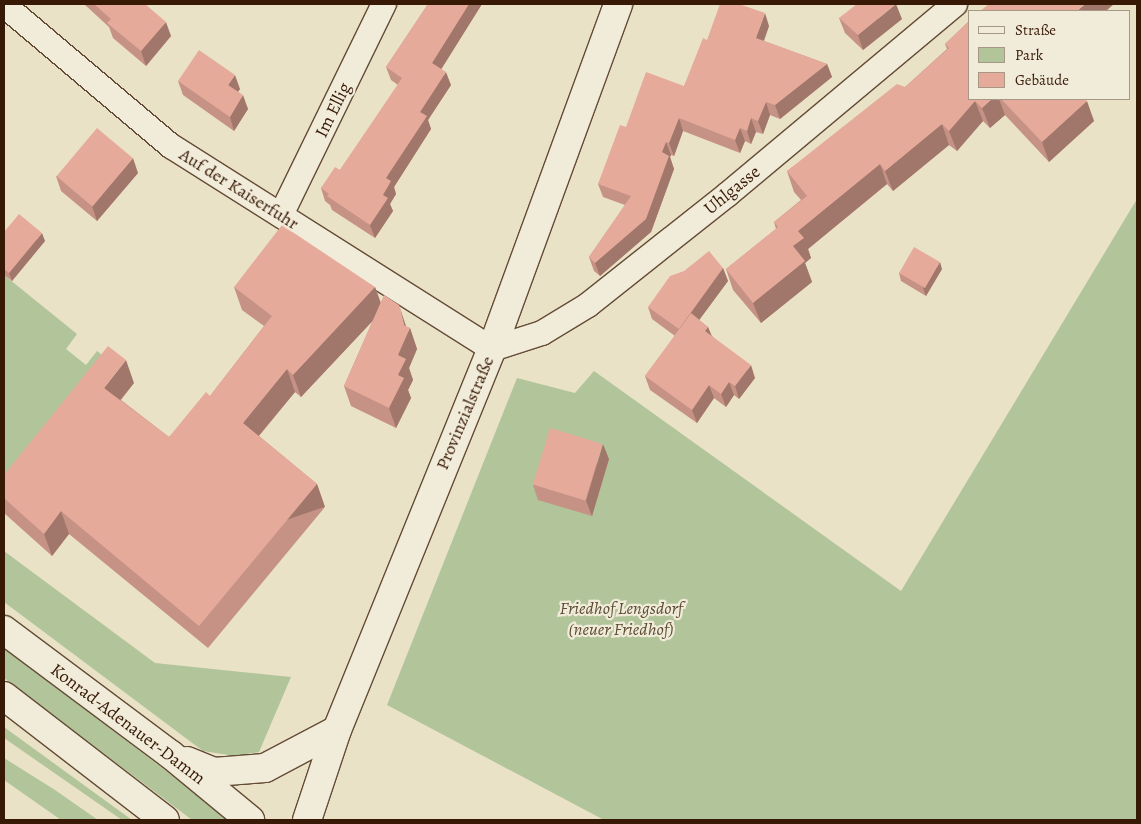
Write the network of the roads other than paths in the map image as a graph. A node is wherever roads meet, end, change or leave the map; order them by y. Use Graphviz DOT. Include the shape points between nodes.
graph roads {
  1 [pos="384,4"];
  2 [pos="618,4"];
  3 [pos="955,4"];
  4 [pos="4,5"];
  5 [pos="281,215"];
  6 [pos="492,349"];
  7 [pos="4,630"];
  8 [pos="4,696"];
  9 [pos="337,730"];
  10 [pos="170,754"];
  11 [pos="165,820"];
  12 [pos="250,820"];
  13 [pos="307,820"];
  1 -- 5 [label="street, Im Ellig"];
  2 -- 6 [label="main road, Provinzialstraße"];
  3 -- 6 [label="street, Uhlgasse" via="735,188 588,305 542,333"];
  4 -- 5 [label="street, Auf der Kaiserfuhr" via="171,146"];
  5 -- 6 [label="street, Auf der Kaiserfuhr"];
  6 -- 9 [label="main road, Provinzialstraße"];
  7 -- 10 [label="main road, Konrad-Adenauer-Damm"];
  8 -- 11 [label="main road"];
  9 -- 10 [label="main road" via="265,768 241,772 214,772"];
  9 -- 13 [label="main road, Provinzialstraße"];
  10 -- 12 [label="main road, Konrad-Adenauer-Damm"];
}
